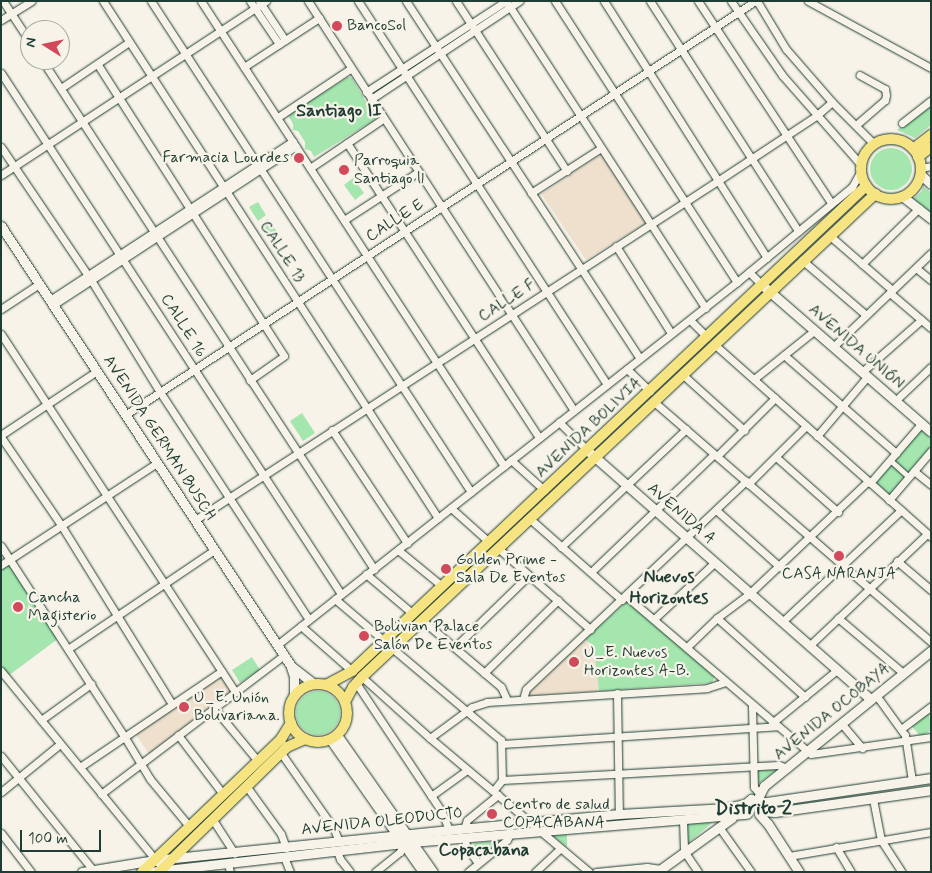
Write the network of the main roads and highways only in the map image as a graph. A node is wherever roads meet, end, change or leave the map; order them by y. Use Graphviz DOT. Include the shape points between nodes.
graph roads {
  1 [pos="931,135"];
  2 [pos="931,147"];
  3 [pos="920,163"];
  4 [pos="866,186"];
  5 [pos="874,194"];
  6 [pos="711,340"];
  7 [pos="652,396"];
  8 [pos="590,454"];
  9 [pos="494,545"];
  10 [pos="326,685"];
  11 [pos="345,702"];
  12 [pos="291,723"];
  13 [pos="305,739"];
  14 [pos="164,871"];
  15 [pos="142,872"];
  1 -- 3 [label="main road"];
  2 -- 3 [label="main road"];
  3 -- 4 [label="main road" via="907,144 890,139 874,144 866,152 861,168"];
  3 -- 5 [label="main road" via="915,186 902,196 888,198"];
  4 -- 5 [label="main road"];
  4 -- 6 [label="main road, AVENIDA BOLIVIA" via="761,284"];
  5 -- 6 [label="main road, AVENIDA BOLIVIA" via="770,292"];
  6 -- 7 [label="main road, AVENIDA BOLIVIA"];
  6 -- 7 [label="main road, AVENIDA BOLIVIA" via="682,374"];
  7 -- 8 [label="main road, AVENIDA BOLIVIA"];
  8 -- 9 [label="main road, AVENIDA BOLIVIA" via="529,518"];
  8 -- 9 [label="main road, AVENIDA BOLIVIA" via="544,490"];
  9 -- 10 [label="main road, AVENIDA BOLIVIA" via="442,586 352,671"];
  9 -- 11 [label="main road, AVENIDA BOLIVIA" via="359,680"];
  10 -- 11 [label="main road" via="338,692"];
  10 -- 12 [label="main road" via="302,688 294,696 289,711"];
  11 -- 13 [label="main road" via="346,720 333,737 318,742"];
  12 -- 13 [label="main road"];
  12 -- 15 [label="main road" via="281,739"];
  13 -- 14 [label="main road" via="281,753"];
}
